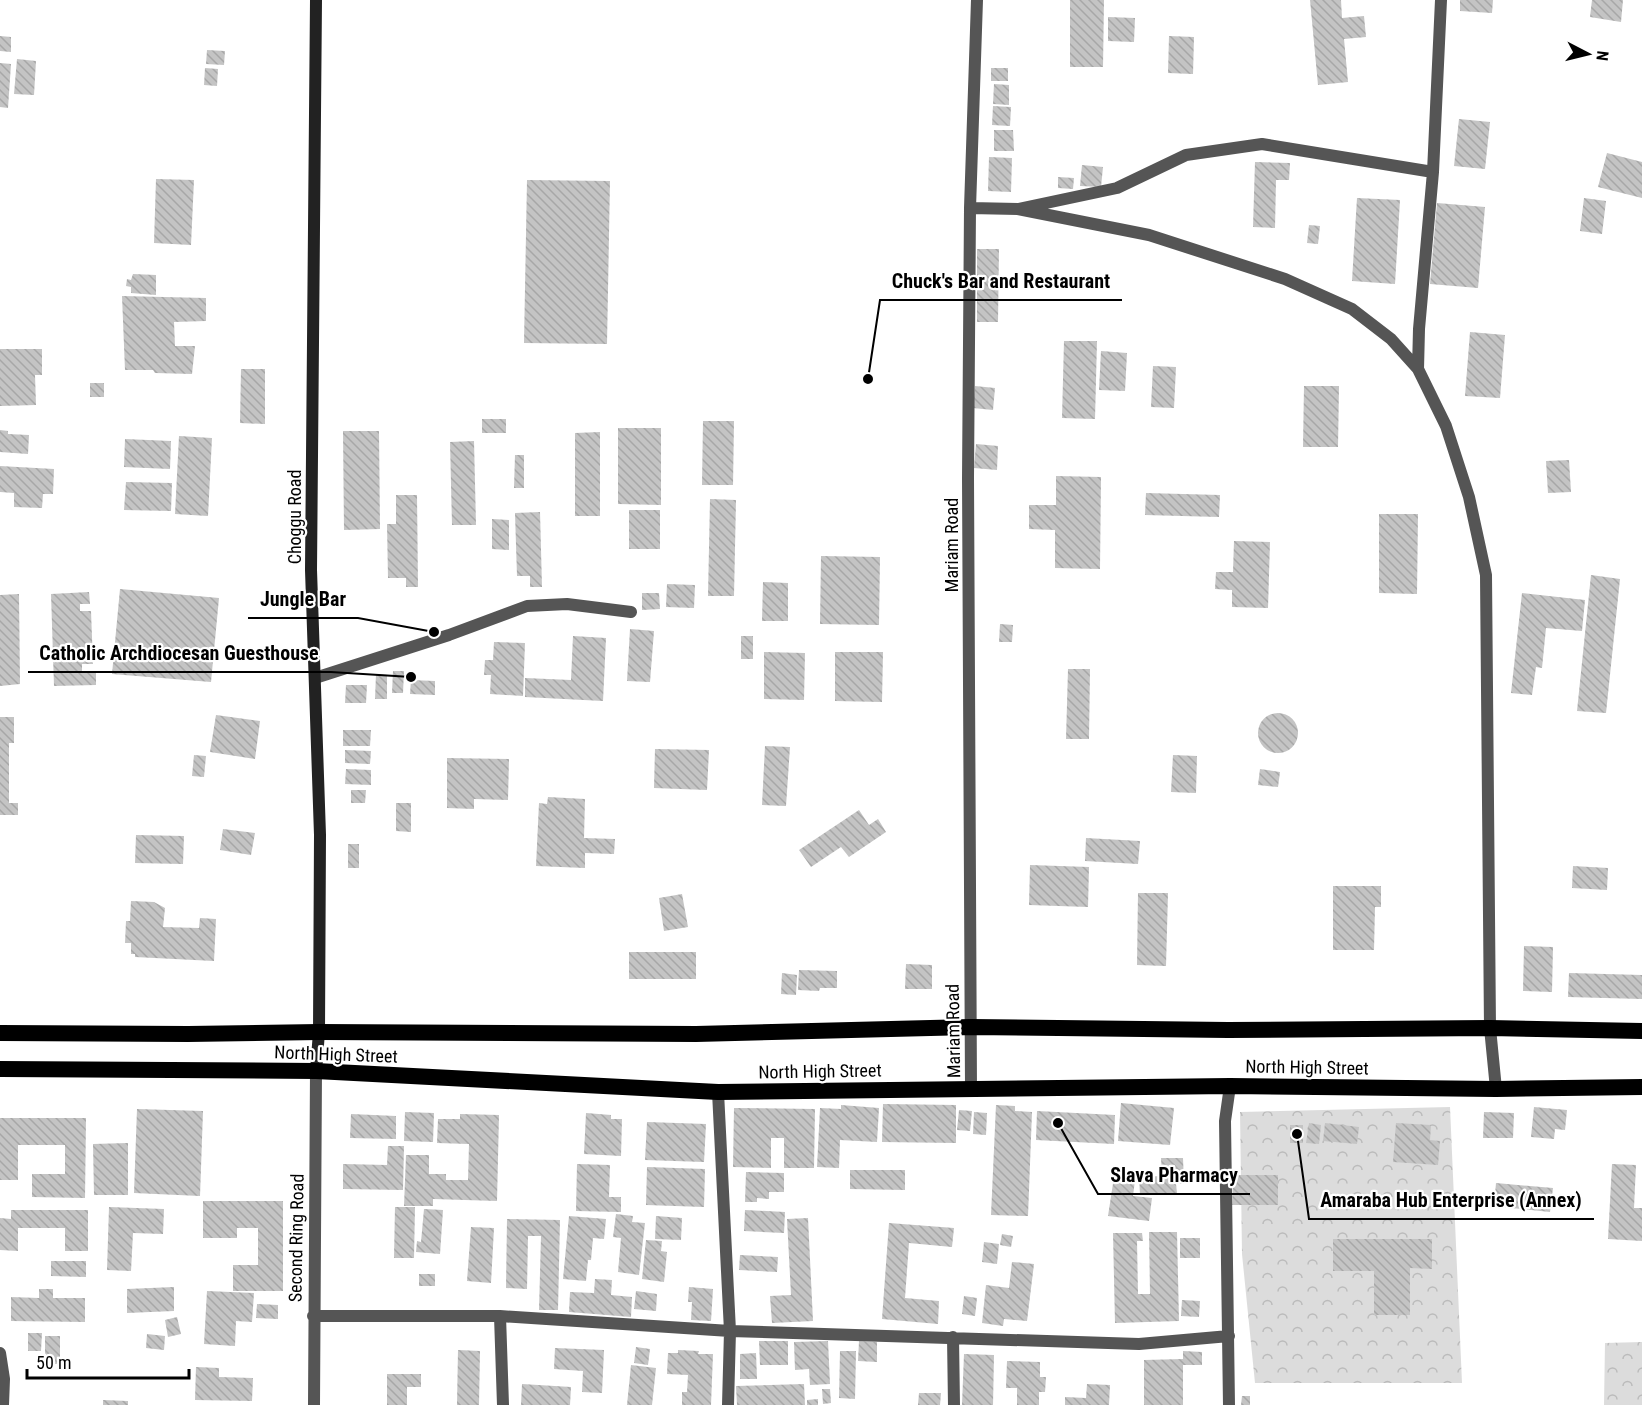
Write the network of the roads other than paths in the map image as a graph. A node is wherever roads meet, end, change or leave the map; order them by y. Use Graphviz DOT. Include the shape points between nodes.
graph roads {
  1 [pos="316,0"];
  2 [pos="977,0"];
  3 [pos="1441,0"];
  4 [pos="1432,172"];
  5 [pos="970,208"];
  6 [pos="1018,209"];
  7 [pos="1418,369"];
  8 [pos="631,612"];
  9 [pos="315,678"];
  10 [pos="970,1027"];
  11 [pos="1490,1028"];
  12 [pos="1642,1031"];
  13 [pos="319,1032"];
  14 [pos="0,1033"];
  15 [pos="0,1070"];
  16 [pos="316,1071"];
  17 [pos="1230,1086"];
  18 [pos="1642,1088"];
  19 [pos="971,1089"];
  20 [pos="1496,1089"];
  21 [pos="718,1092"];
  22 [pos="313,1316"];
  23 [pos="500,1316"];
  24 [pos="729,1331"];
  25 [pos="1230,1336"];
  26 [pos="953,1338"];
  27 [pos="0,1353"];
  28 [pos="3,1405"];
  29 [pos="314,1405"];
  30 [pos="502,1405"];
  31 [pos="728,1405"];
  32 [pos="954,1405"];
  33 [pos="1229,1405"];
  1 -- 9 [label="main road, Choggu Road" via="311,558"];
  2 -- 5 [label="street, Mariam Road"];
  3 -- 4 [label="street"];
  4 -- 6 [label="street" via="1262,144 1186,155 1117,188"];
  4 -- 7 [label="street"];
  5 -- 6 [label="street"];
  5 -- 10 [label="street, Mariam Road"];
  6 -- 7 [label="street" via="1149,235 1285,279 1352,309 1391,339"];
  7 -- 11 [label="street" via="1446,426 1466,487 1486,575"];
  8 -- 9 [label="street" via="567,604 527,606"];
  9 -- 13 [label="main road, Choggu Road" via="320,835"];
  10 -- 11 [label="highway, North High Street"];
  10 -- 13 [label="highway, North High Street" via="696,1034"];
  10 -- 19 [label="street, Mariam Road"];
  11 -- 12 [label="highway, North High Street"];
  11 -- 20 [label="street"];
  13 -- 14 [label="highway, North High Street"];
  13 -- 16 [label="main road, Choggu Road"];
  15 -- 16 [label="highway, North High Street"];
  16 -- 21 [label="highway, North High Street"];
  16 -- 22 [label="street, Second Ring Road"];
  17 -- 19 [label="highway, North High Street"];
  17 -- 20 [label="highway, North High Street"];
  17 -- 25 [label="street" via="1225,1121"];
  18 -- 20 [label="highway, North High Street"];
  19 -- 21 [label="highway, North High Street"];
  21 -- 24 [label="street"];
  22 -- 23 [label="street"];
  22 -- 29 [label="street, Second Ring Road"];
  23 -- 24 [label="street"];
  23 -- 30 [label="street"];
  24 -- 26 [label="street"];
  24 -- 31 [label="street"];
  25 -- 26 [label="street" via="1139,1344"];
  25 -- 33 [label="street"];
  26 -- 32 [label="street"];
  27 -- 28 [label="street"];
}
